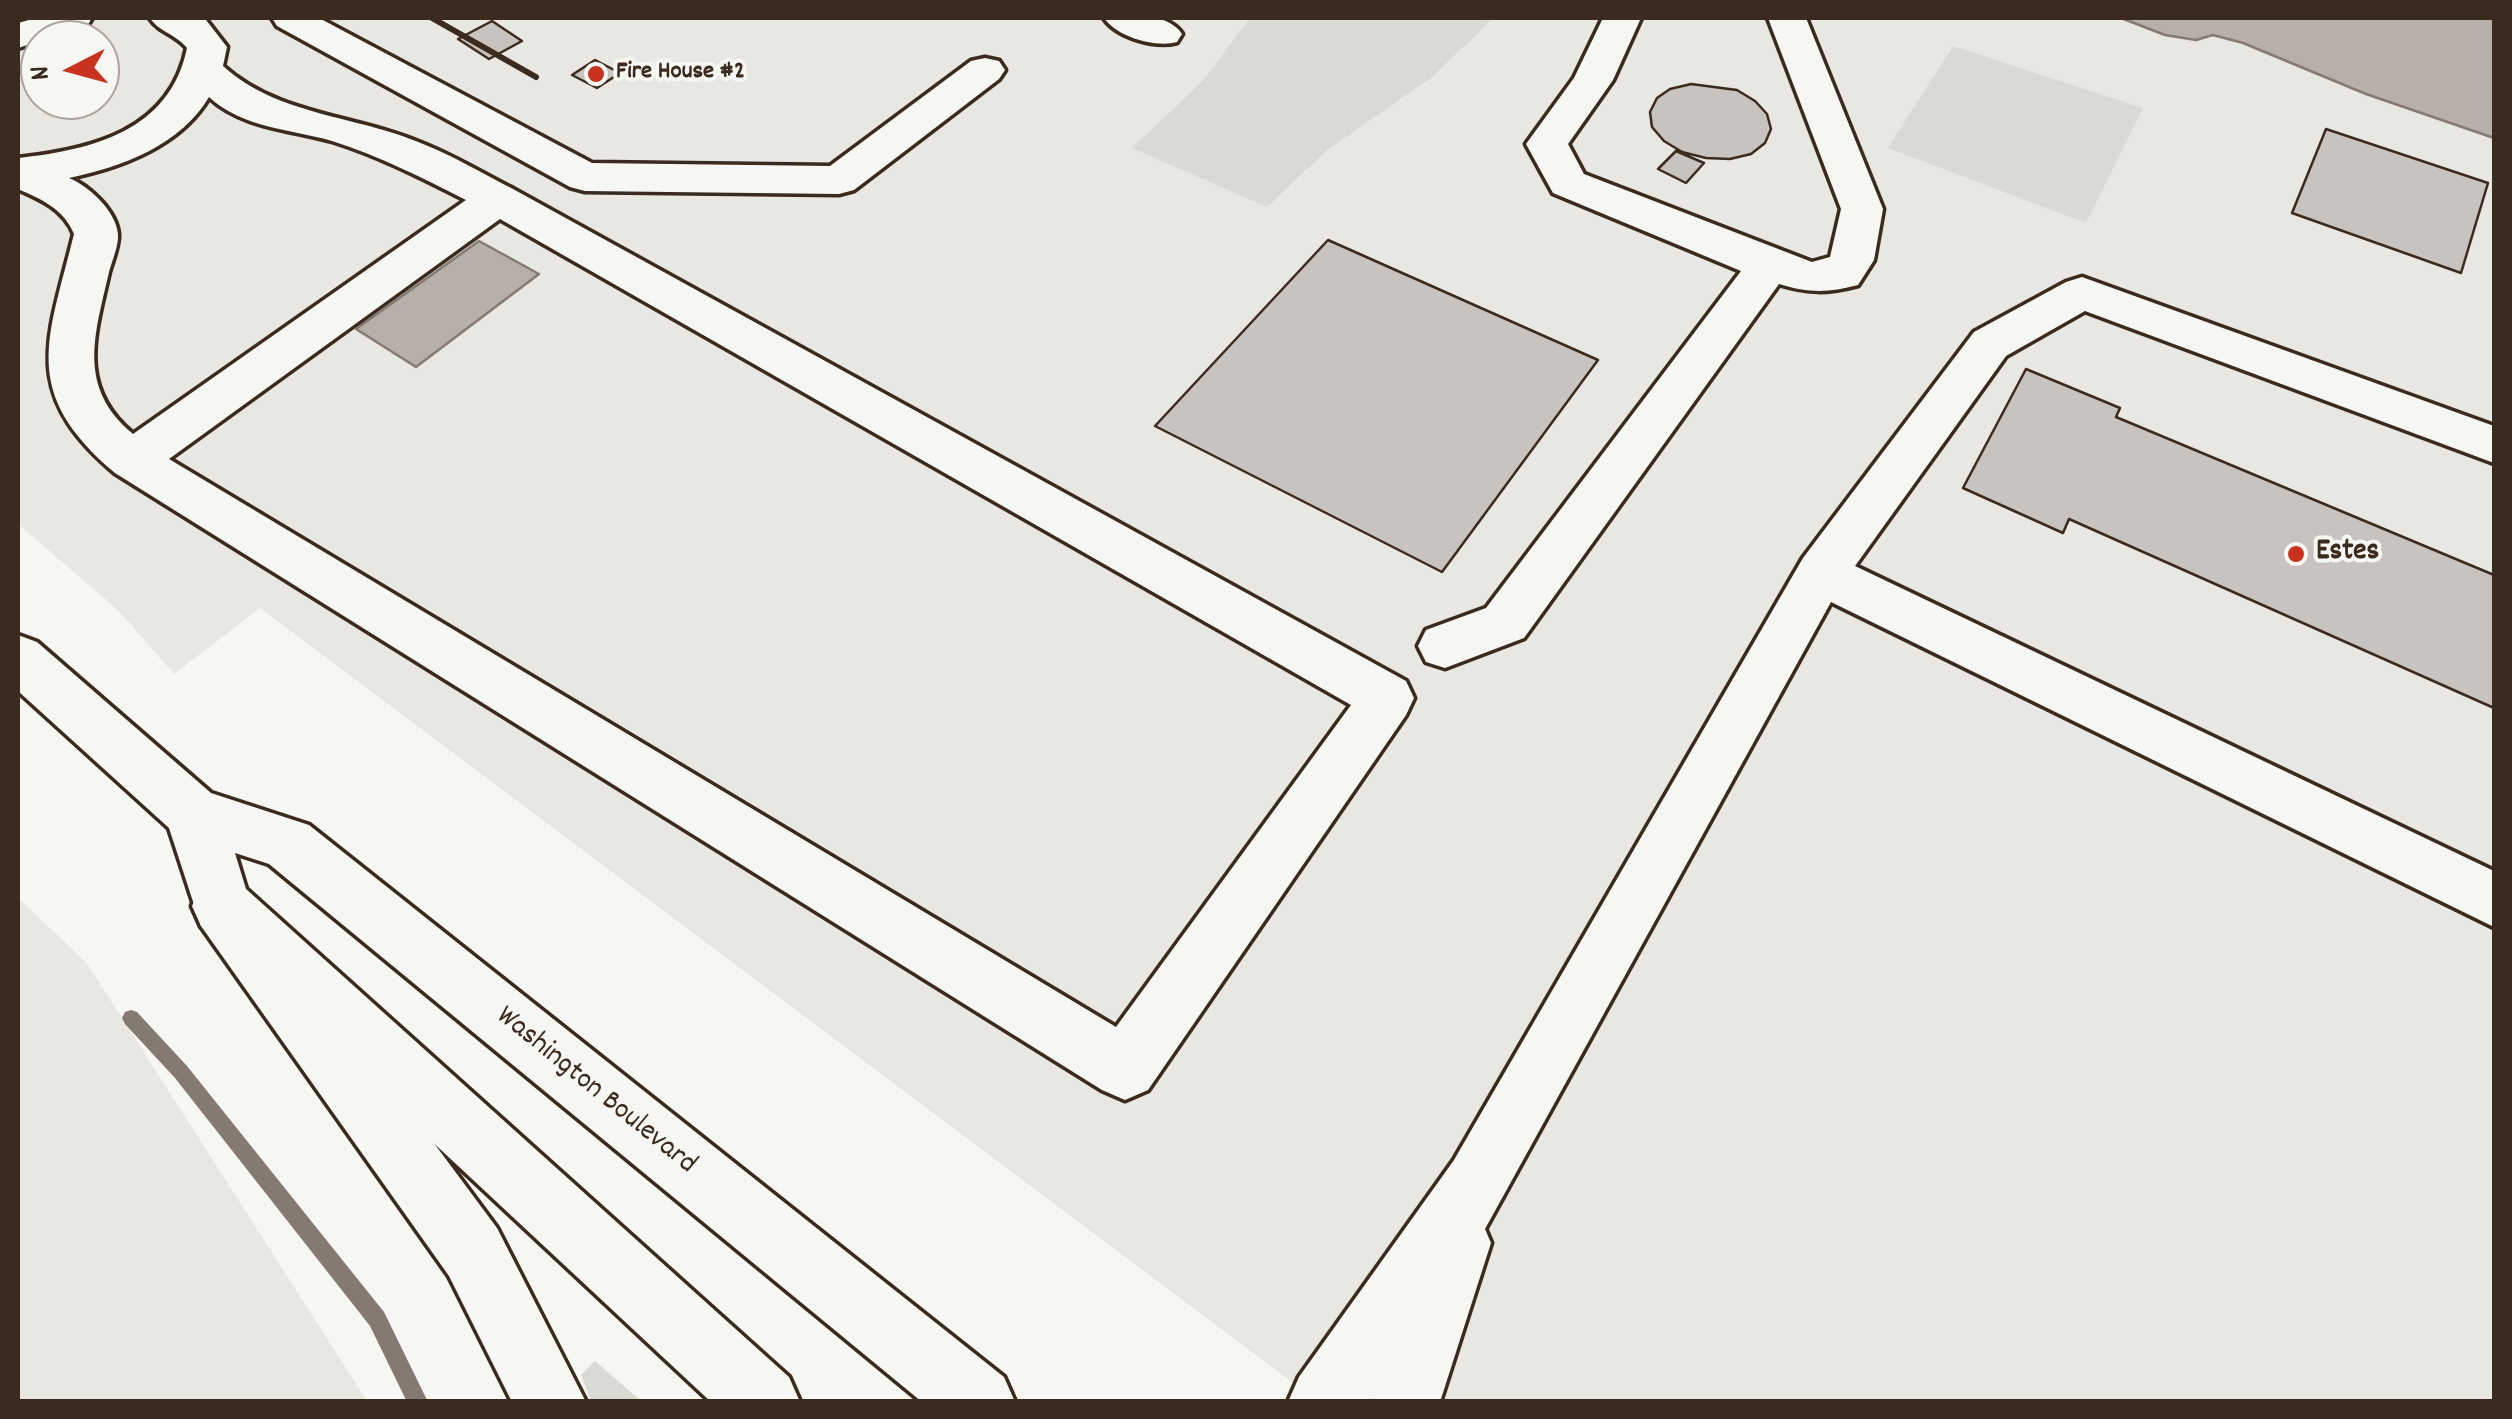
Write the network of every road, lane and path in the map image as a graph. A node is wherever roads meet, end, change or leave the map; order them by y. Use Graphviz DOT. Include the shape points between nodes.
graph roads {
  1 [pos="73,18"];
  2 [pos="169,18"];
  3 [pos="292,18"];
  4 [pos="1123,18"];
  5 [pos="1622,18"];
  6 [pos="1787,18"];
  7 [pos="1163,34"];
  8 [pos="18,36"];
  9 [pos="985,70"];
  10 [pos="206,72"];
  11 [pos="19,172"];
  12 [pos="498,199"];
  13 [pos="1769,266"];
  14 [pos="2494,446"];
  15 [pos="132,460"];
  16 [pos="1821,573"];
  17 [pos="1446,646"];
  18 [pos="18,658"];
  19 [pos="193,814"];
  20 [pos="2494,900"];
  21 [pos="222,906"];
  22 [pos="1476,1184"];
  23 [pos="550,1402"];
  24 [pos="764,1402"];
  25 [pos="979,1402"];
  26 [pos="1324,1402"];
  27 [pos="1404,1402"];
  1 -- 8 [label="main road"];
  2 -- 10 [label="main road" via="192,28 207,47"];
  3 -- 9 [label="main road" via="584,177 839,180"];
  4 -- 7 [label="main road"];
  5 -- 13 [label="main road" via="1594,80 1547,144 1568,182"];
  6 -- 13 [label="main road" via="1862,208 1852,260 1842,274 1812,278"];
  10 -- 11 [label="main road" via="170,117 117,149"];
  10 -- 12 [label="main road" via="233,97 273,115 408,153"];
  11 -- 15 [label="main road" via="61,191 88,214 96,234 68,352 78,396 98,432"];
  12 -- 15 [label="main road"];
  12 -- 15 [label="main road" via="1386,698 1125,1068"];
  13 -- 17 [label="main road" via="1506,623"];
  14 -- 16 [label="main road" via="2082,294 1990,344"];
  16 -- 20 [label="main road"];
  16 -- 22 [label="main road"];
  18 -- 19 [label="main road, Washington Boulevard"];
  19 -- 21 [label="main road"];
  19 -- 25 [label="main road, Washington Boulevard" via="288,844"];
  21 -- 23 [label="main road" via="473,1252"];
  21 -- 24 [label="main road"];
  22 -- 26 [label="main road"];
  22 -- 27 [label="main road"];
}
